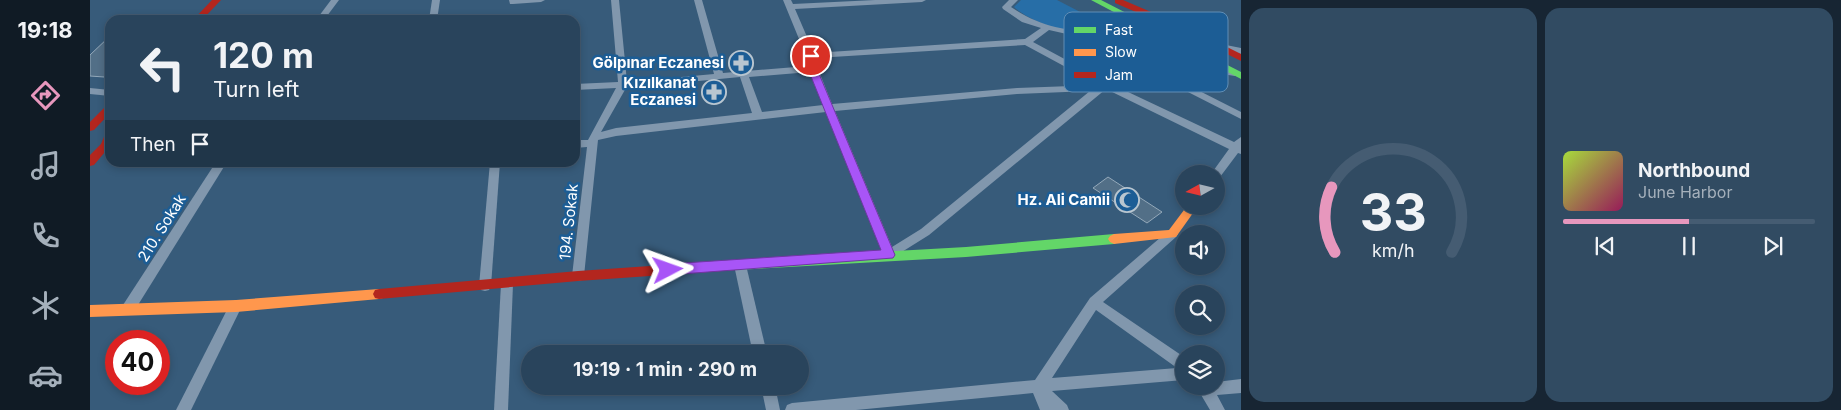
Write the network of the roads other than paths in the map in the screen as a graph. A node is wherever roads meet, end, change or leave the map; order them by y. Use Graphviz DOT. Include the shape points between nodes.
graph roads {
  1 [pos="217,0"];
  2 [pos="231,0"];
  3 [pos="335,0"];
  4 [pos="436,0"];
  5 [pos="513,0"];
  6 [pos="541,0"];
  7 [pos="614,0"];
  8 [pos="698,0"];
  9 [pos="922,0"];
  10 [pos="1014,0"];
  11 [pos="1095,0"];
  12 [pos="1116,0"];
  13 [pos="788,3"];
  14 [pos="1117,12"];
  15 [pos="1144,12"];
  16 [pos="202,15"];
  17 [pos="217,15"];
  18 [pos="324,15"];
  19 [pos="434,15"];
  20 [pos="1046,27"];
  21 [pos="1064,31"];
  22 [pos="1027,42"];
  23 [pos="1228,49"];
  24 [pos="1241,51"];
  25 [pos="1228,52"];
  26 [pos="811,56"];
  27 [pos="1241,58"];
  28 [pos="1064,64"];
  29 [pos="813,69"];
  30 [pos="743,74"];
  31 [pos="719,76"];
  32 [pos="623,85"];
  33 [pos="580,87"];
  34 [pos="1064,89"];
  35 [pos="90,91"];
  36 [pos="105,92"];
  37 [pos="1097,92"];
  38 [pos="1114,92"];
  39 [pos="1194,92"];
  40 [pos="828,108"];
  41 [pos="105,113"];
  42 [pos="758,116"];
  43 [pos="1241,116"];
  44 [pos="91,127"];
  45 [pos="105,133"];
  46 [pos="593,141"];
  47 [pos="580,143"];
  48 [pos="105,146"];
  49 [pos="1239,147"];
  50 [pos="90,148"];
  51 [pos="90,162"];
  52 [pos="1224,165"];
  53 [pos="219,167"];
  54 [pos="495,167"];
  55 [pos="1186,215"];
  56 [pos="1172,234"];
  57 [pos="888,255"];
  58 [pos="740,265"];
  59 [pos="578,276"];
  60 [pos="507,284"];
  61 [pos="485,286"];
  62 [pos="1094,302"];
  63 [pos="236,306"];
  64 [pos="128,309"];
  65 [pos="90,311"];
  66 [pos="758,345"];
  67 [pos="1175,359"];
  68 [pos="1175,375"];
  69 [pos="1241,386"];
  70 [pos="1038,387"];
  71 [pos="1225,388"];
  72 [pos="770,395"];
  73 [pos="1209,395"];
  74 [pos="182,410"];
  75 [pos="502,410"];
  76 [pos="773,410"];
  77 [pos="792,410"];
  78 [pos="1047,410"];
  79 [pos="1062,410"];
  80 [pos="1218,410"];
  1 -- 16 [label="main road"];
  2 -- 17 [label="main road"];
  3 -- 18 [label="street"];
  4 -- 19 [label="street"];
  5 -- 6 [label="street"];
  7 -- 32 [label="street"];
  8 -- 31 [label="street"];
  9 -- 13 [label="street"];
  10 -- 20 [label="street" via="1006,7 1025,20"];
  11 -- 14 [label="main road"];
  12 -- 15 [label="main road"];
  13 -- 26 [label="street"];
  20 -- 21 [label="street"];
  20 -- 22 [label="street"];
  22 -- 26 [label="street"];
  22 -- 28 [label="street"];
  23 -- 24 [label="street"];
  25 -- 27 [label="main road"];
  26 -- 29 [label="street"];
  29 -- 30 [label="street"];
  29 -- 40 [label="street"];
  30 -- 31 [label="street"];
  30 -- 42 [label="street"];
  31 -- 32 [label="street"];
  32 -- 33 [label="street"];
  32 -- 46 [label="street, 194. Sokak"];
  34 -- 40 [label="street"];
  35 -- 36 [label="street"];
  37 -- 57 [label="street" via="925,232"];
  38 -- 49 [label="street"];
  39 -- 43 [label="street"];
  40 -- 42 [label="street"];
  40 -- 57 [label="street"];
  41 -- 44 [label="main road"];
  42 -- 46 [label="street" via="616,132"];
  45 -- 50 [label="main road"];
  46 -- 47 [label="street"];
  46 -- 59 [label="street, 194. Sokak"];
  48 -- 51 [label="main road"];
  49 -- 52 [label="street"];
  53 -- 64 [label="street, 210. Sokak"];
  54 -- 61 [label="street"];
  55 -- 56 [label="main road"];
  56 -- 57 [label="main road" via="966,252"];
  56 -- 62 [label="street"];
  57 -- 58 [label="main road"];
  58 -- 59 [label="main road"];
  58 -- 66 [label="street"];
  59 -- 60 [label="main road"];
  60 -- 61 [label="main road"];
  60 -- 75 [label="street"];
  61 -- 63 [label="main road"];
  62 -- 67 [label="street"];
  62 -- 70 [label="street"];
  63 -- 64 [label="main road"];
  63 -- 74 [label="street"];
  64 -- 65 [label="main road"];
  68 -- 70 [label="street"];
  69 -- 71 [label="street"];
  70 -- 77 [label="street"];
  70 -- 78 [label="street"];
  70 -- 79 [label="street"];
  72 -- 76 [label="street"];
  73 -- 80 [label="street"];
}
